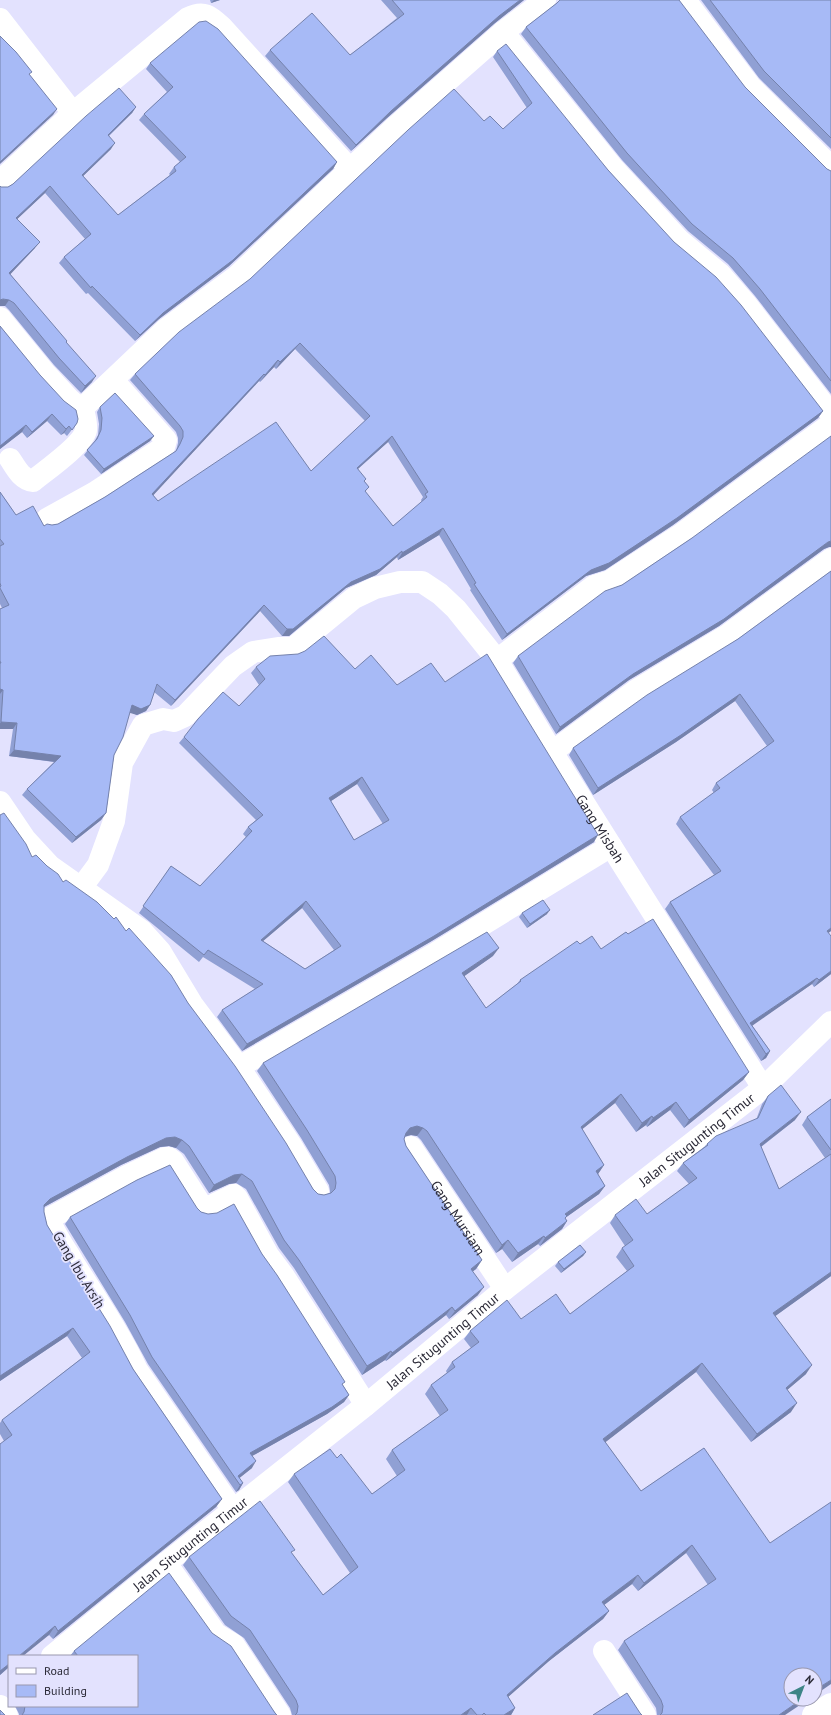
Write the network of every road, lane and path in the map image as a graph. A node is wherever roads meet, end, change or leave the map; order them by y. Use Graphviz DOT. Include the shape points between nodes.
graph roads {
  1 [pos="544,0"];
  2 [pos="685,0"];
  3 [pos="196,7"];
  4 [pos="0,19"];
  5 [pos="503,32"];
  6 [pos="73,113"];
  7 [pos="831,167"];
  8 [pos="349,168"];
  9 [pos="0,180"];
  10 [pos="0,318"];
  11 [pos="113,380"];
  12 [pos="82,406"];
  13 [pos="831,414"];
  14 [pos="831,424"];
  15 [pos="10,459"];
  16 [pos="47,519"];
  17 [pos="831,559"];
  18 [pos="497,660"];
  19 [pos="552,752"];
  20 [pos="0,802"];
  21 [pos="611,846"];
  22 [pos="81,888"];
  23 [pos="831,1022"];
  24 [pos="239,1067"];
  25 [pos="763,1088"];
  26 [pos="411,1147"];
  27 [pos="318,1191"];
  28 [pos="506,1289"];
  29 [pos="366,1405"];
  30 [pos="233,1510"];
  31 [pos="166,1563"];
  32 [pos="604,1651"];
  33 [pos="53,1655"];
  34 [pos="8,1692"];
  35 [pos="0,1698"];
  36 [pos="831,1704"];
  37 [pos="0,1706"];
  38 [pos="7,1715"];
  39 [pos="280,1715"];
  40 [pos="645,1715"];
  41 [pos="813,1715"];
  1 -- 5 [label="street"];
  2 -- 7 [label="street" via="750,86"];
  3 -- 6 [label="street" via="188,18"];
  3 -- 8 [label="street" via="222,27"];
  4 -- 6 [label="street"];
  5 -- 8 [label="street"];
  5 -- 13 [label="street" via="613,168 679,240 720,274 746,304"];
  6 -- 9 [label="street"];
  8 -- 11 [label="street" via="237,276 166,329"];
  10 -- 12 [label="street" via="64,394 77,406"];
  11 -- 12 [label="street" via="94,399"];
  11 -- 16 [label="street" via="166,440 164,447 94,493"];
  12 -- 15 [label="street" via="86,420 83,438 33,481 26,480"];
  14 -- 18 [label="street" via="680,535 610,581 594,586"];
  17 -- 19 [label="street" via="726,636 635,691"];
  18 -- 19 [label="street, Gang Misbah"];
  18 -- 22 [label="street, Gang Misbah" via="456,609 422,582 400,582 375,588 354,598 293,648 253,652 238,662 185,716 174,721 163,719 142,725 122,763 114,821 98,865"];
  19 -- 21 [label="street, Gang Misbah"];
  20 -- 22 [label="street" via="24,839 50,866"];
  21 -- 24 [label="street" via="436,953"];
  21 -- 25 [label="street, Gang Misbah"];
  22 -- 24 [label="street" via="142,931 160,951 192,1004"];
  23 -- 25 [label="street, Jalan Situgunting Timur"];
  24 -- 27 [label="street"];
  25 -- 28 [label="street, Jalan Situgunting Timur"];
  26 -- 28 [label="street, Gang Mursiam"];
  28 -- 29 [label="street, Jalan Situgunting Timur"];
  29 -- 30 [label="street, Jalan Situgunting Timur"];
  29 -- 30 [label="street, Gang Ibu Arsih" via="268,1255 238,1198 234,1195 203,1208 173,1161 165,1158 50,1218 65,1249 137,1370"];
  30 -- 31 [label="street, Jalan Situgunting Timur"];
  31 -- 33 [label="street, Jalan Situgunting Timur"];
  31 -- 39 [label="street" via="216,1634 231,1642 240,1652"];
  32 -- 40 [label="street"];
  34 -- 35 [label="street"];
  36 -- 41 [label="street"];
  37 -- 38 [label="street"];
}
